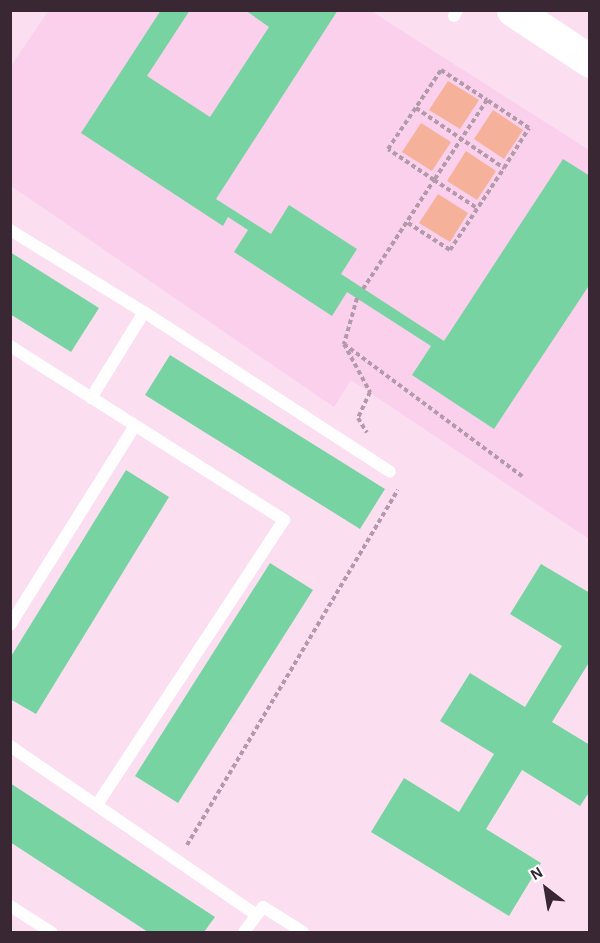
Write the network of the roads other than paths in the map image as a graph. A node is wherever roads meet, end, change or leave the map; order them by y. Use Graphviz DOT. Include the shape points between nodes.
graph roads {
  1 [pos="513,10"];
  2 [pos="590,61"];
  3 [pos="10,230"];
  4 [pos="144,312"];
  5 [pos="10,346"];
  6 [pos="91,398"];
  7 [pos="135,426"];
  8 [pos="390,472"];
  9 [pos="10,625"];
  10 [pos="10,746"];
  11 [pos="97,805"];
  12 [pos="10,906"];
  13 [pos="257,915"];
  14 [pos="51,933"];
  15 [pos="244,933"];
  16 [pos="303,933"];
  1 -- 2 [label="street"];
  3 -- 4 [label="lane"];
  4 -- 6 [label="lane"];
  4 -- 8 [label="lane"];
  5 -- 6 [label="lane"];
  6 -- 7 [label="lane"];
  7 -- 9 [label="lane"];
  7 -- 11 [label="lane" via="284,520"];
  10 -- 11 [label="lane"];
  11 -- 13 [label="lane"];
  12 -- 14 [label="lane"];
  13 -- 15 [label="lane"];
  13 -- 16 [label="lane" via="263,907"];
}
